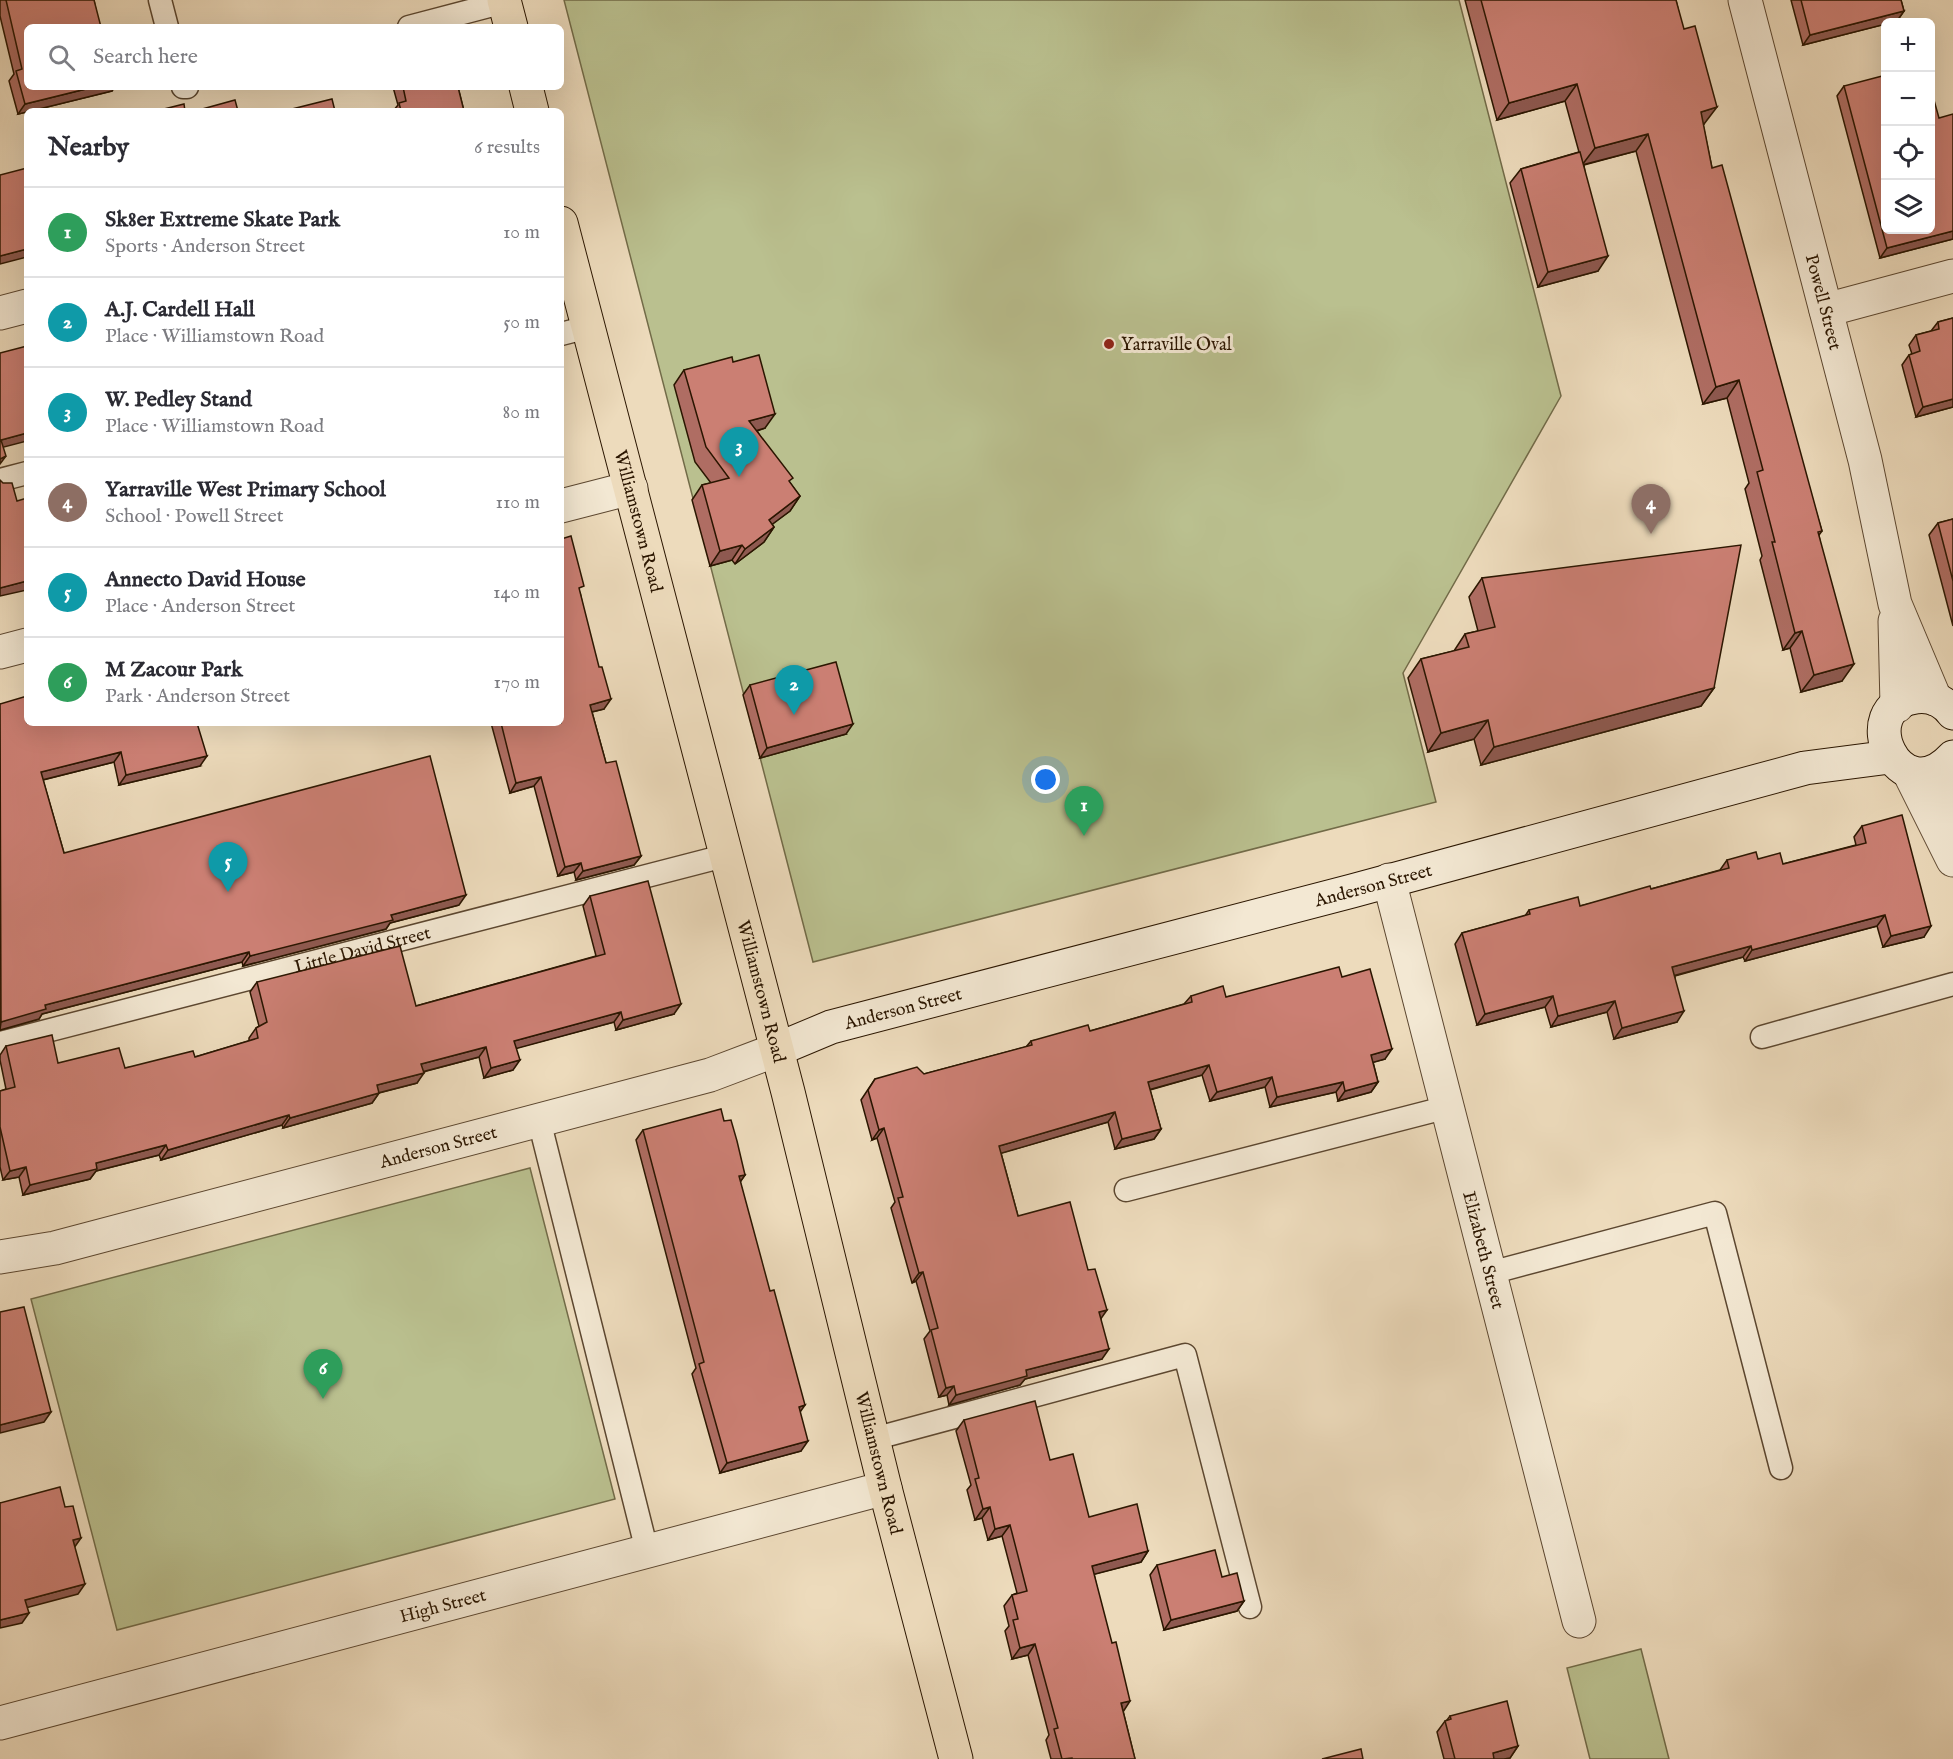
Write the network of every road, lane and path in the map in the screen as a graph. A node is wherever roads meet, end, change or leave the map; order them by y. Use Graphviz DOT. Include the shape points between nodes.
graph roads {
  1 [pos="160,0"];
  2 [pos="1745,0"];
  3 [pos="507,10"];
  4 [pos="166,24"];
  5 [pos="426,24"];
  6 [pos="527,90"];
  7 [pos="531,108"];
  8 [pos="564,246"];
  9 [pos="1953,276"];
  10 [pos="24,307"];
  11 [pos="1826,309"];
  12 [pos="0,313"];
  13 [pos="575,330"];
  14 [pos="24,474"];
  15 [pos="0,480"];
  16 [pos="631,488"];
  17 [pos="564,505"];
  18 [pos="1895,604"];
  19 [pos="24,646"];
  20 [pos="0,652"];
  21 [pos="1948,708"];
  22 [pos="1895,740"];
  23 [pos="1950,760"];
  24 [pos="724,856"];
  25 [pos="1953,860"];
  26 [pos="1389,880"];
  27 [pos="1953,984"];
  28 [pos="1762,1037"];
  29 [pos="0,1043"];
  30 [pos="776,1050"];
  31 [pos="1448,1107"];
  32 [pos="539,1120"];
  33 [pos="1126,1190"];
  34 [pos="0,1257"];
  35 [pos="1490,1272"];
  36 [pos="873,1439"];
  37 [pos="1781,1467"];
  38 [pos="885,1488"];
  39 [pos="647,1551"];
  40 [pos="1250,1607"];
  41 [pos="1579,1621"];
  42 [pos="0,1723"];
  43 [pos="956,1759"];
  1 -- 4 [label="lane"];
  2 -- 11 [label="street, Powell Street"];
  3 -- 5 [label="lane"];
  6 -- 7 [label="main road"];
  8 -- 13 [label="main road, Williamstown Road"];
  9 -- 11 [label="street"];
  10 -- 12 [label="street"];
  11 -- 18 [label="street, Powell Street" via="1865,460"];
  13 -- 16 [label="main road, Williamstown Road"];
  14 -- 15 [label="lane"];
  16 -- 17 [label="street"];
  16 -- 24 [label="main road, Williamstown Road"];
  18 -- 21 [label="street, Powell Street"];
  18 -- 22 [label="street, Powell Street"];
  19 -- 20 [label="street"];
  21 -- 22 [label="street" via="1914,697"];
  22 -- 23 [label="street" via="1929,773"];
  22 -- 25 [label="street, Powell Street"];
  22 -- 26 [label="street, Anderson Street"];
  23 -- 25 [label="street, Powell Street"];
  24 -- 29 [label="lane, Little David Street"];
  24 -- 30 [label="main road, Williamstown Road"];
  26 -- 30 [label="street, Anderson Street" via="831,1027"];
  26 -- 31 [label="street, Elizabeth Street"];
  27 -- 28 [label="lane"];
  30 -- 32 [label="street, Anderson Street" via="725,1071"];
  30 -- 36 [label="main road, Williamstown Road"];
  31 -- 33 [label="lane"];
  31 -- 35 [label="street, Elizabeth Street"];
  32 -- 34 [label="street, Anderson Street" via="55,1248"];
  32 -- 39 [label="lane"];
  35 -- 37 [label="lane" via="1715,1214"];
  35 -- 41 [label="street, Elizabeth Street"];
  36 -- 38 [label="main road, Williamstown Road"];
  36 -- 40 [label="lane" via="1185,1355"];
  38 -- 39 [label="street, High Street"];
  38 -- 43 [label="main road, Williamstown Road"];
  39 -- 42 [label="street, High Street"];
}
